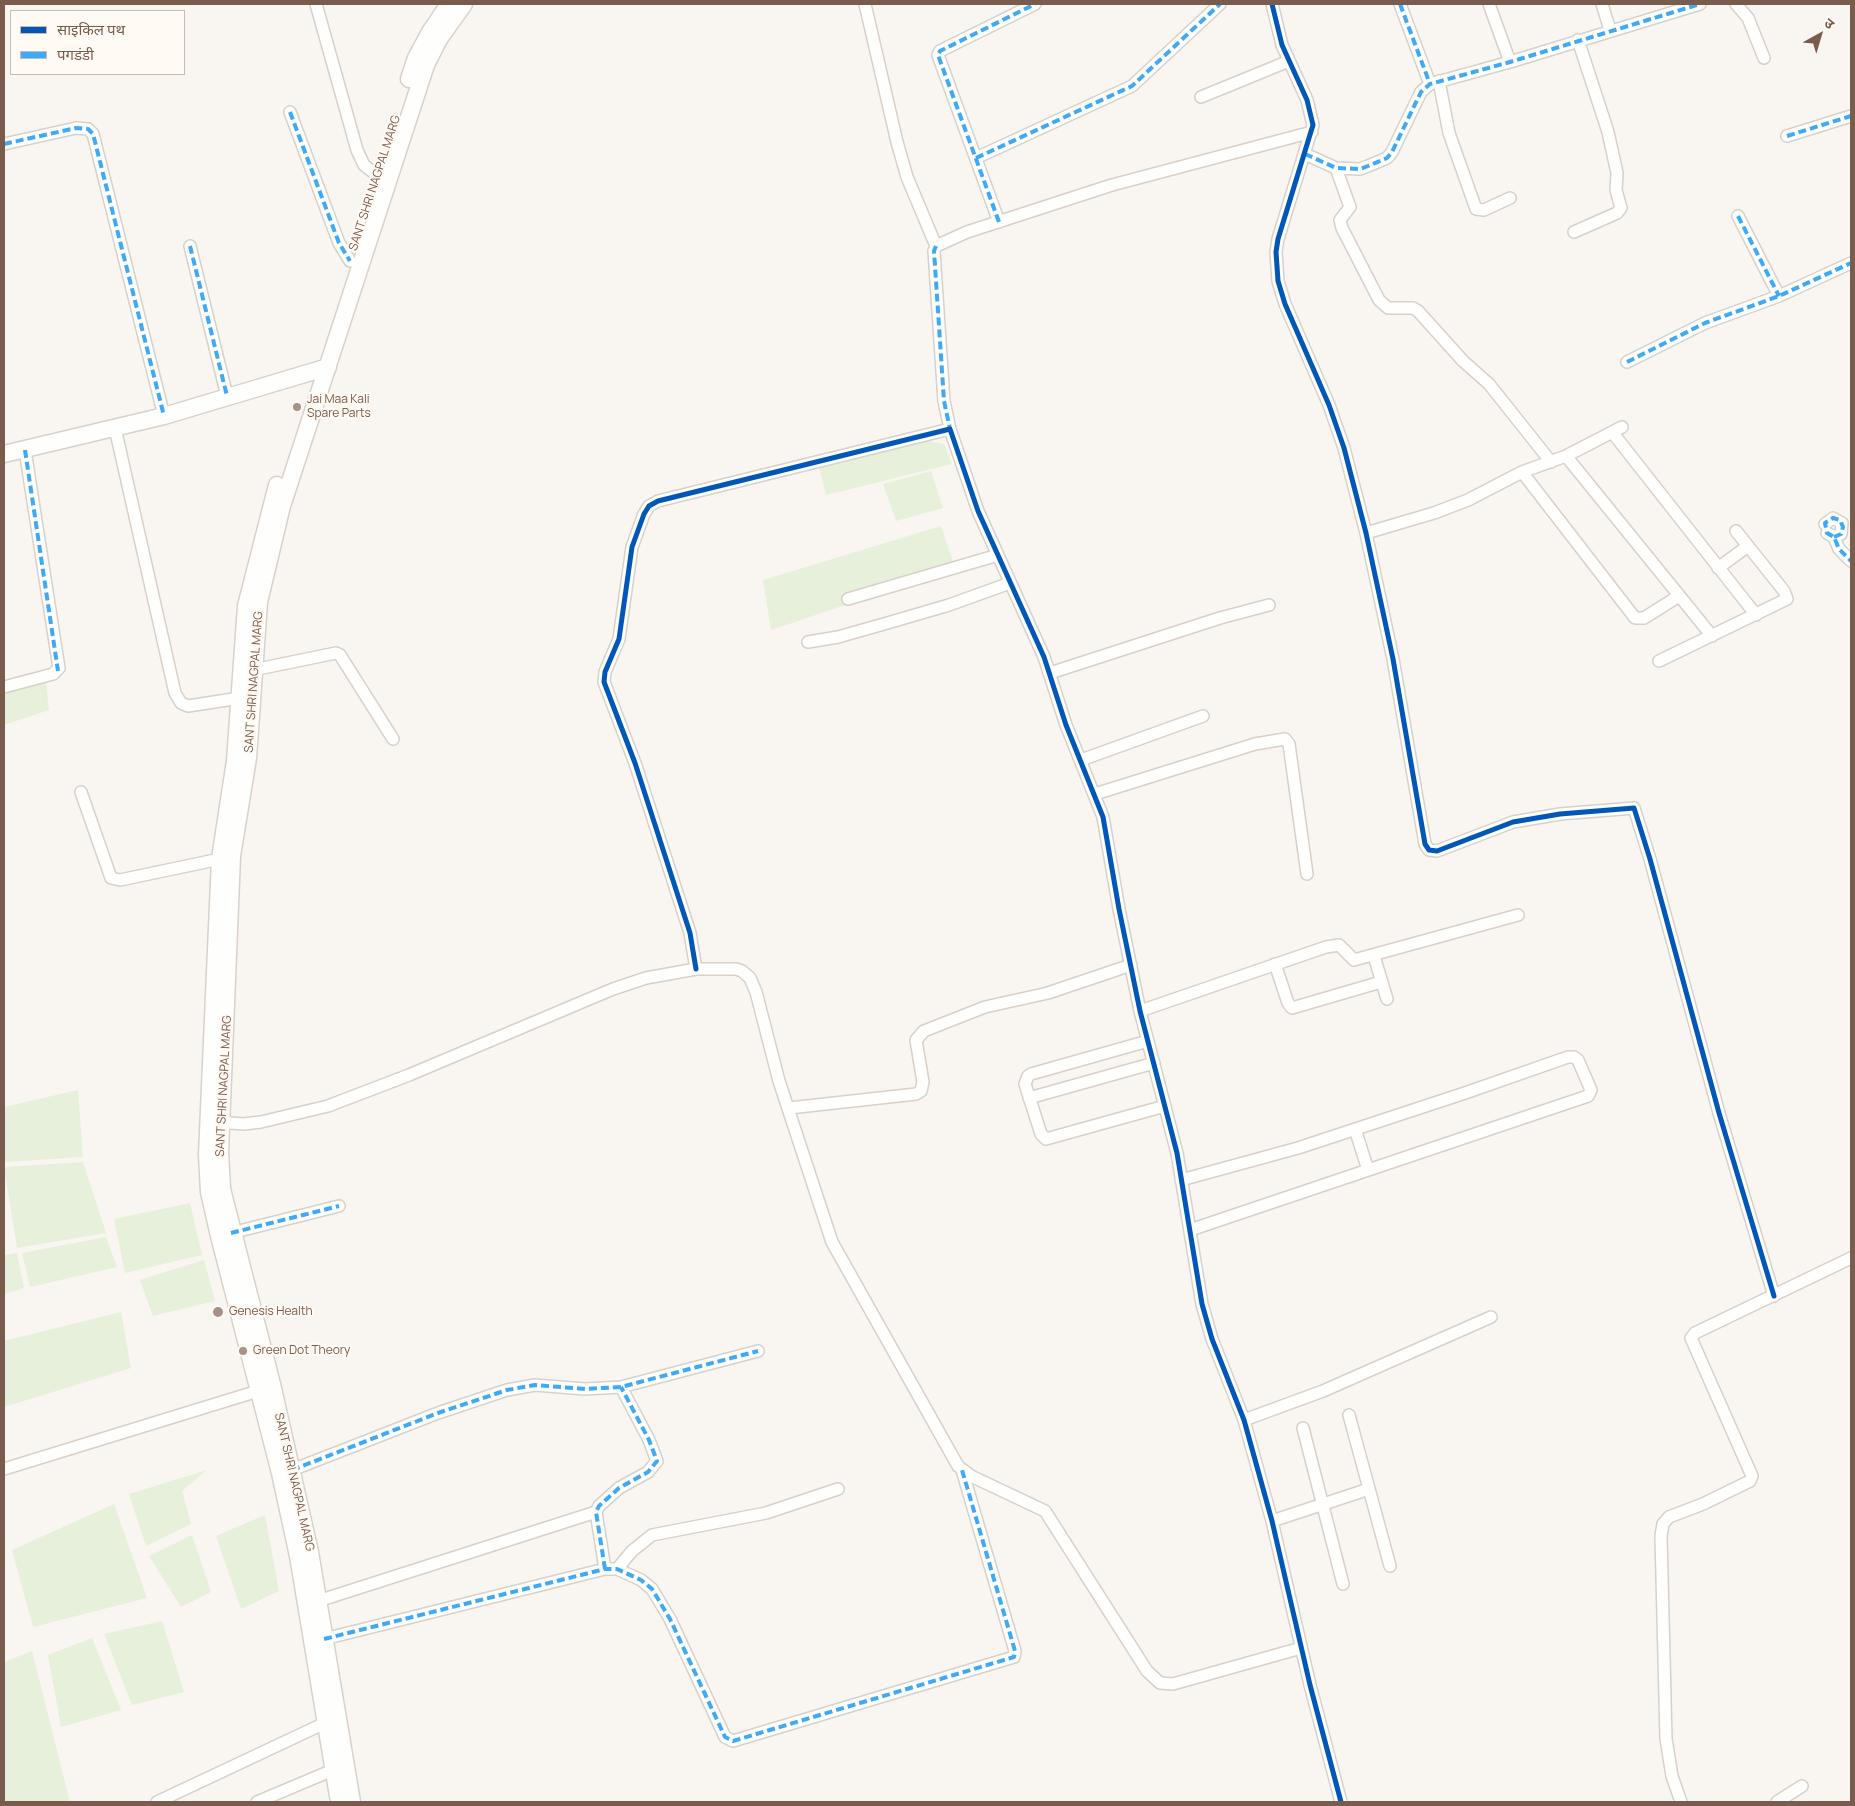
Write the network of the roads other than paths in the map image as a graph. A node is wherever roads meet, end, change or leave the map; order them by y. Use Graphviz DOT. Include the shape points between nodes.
graph roads {
  1 [pos="316,4"];
  2 [pos="449,4"];
  3 [pos="464,4"];
  4 [pos="865,4"];
  5 [pos="1035,4"];
  6 [pos="1220,4"];
  7 [pos="1272,4"];
  8 [pos="1400,4"];
  9 [pos="1489,4"];
  10 [pos="1602,4"];
  11 [pos="1700,4"];
  12 [pos="1736,4"];
  13 [pos="1610,30"];
  14 [pos="1578,40"];
  15 [pos="1764,58"];
  16 [pos="1288,61"];
  17 [pos="1510,62"];
  18 [pos="1434,82"];
  19 [pos="1201,97"];
  20 [pos="290,112"];
  21 [pos="1851,116"];
  22 [pos="1312,132"];
  23 [pos="1787,136"];
  24 [pos="4,144"];
  25 [pos="1305,154"];
  26 [pos="976,158"];
  27 [pos="1336,168"];
  28 [pos="378,176"];
  29 [pos="1510,198"];
  30 [pos="1738,216"];
  31 [pos="999,222"];
  32 [pos="1574,232"];
  33 [pos="190,246"];
  34 [pos="936,246"];
  35 [pos="350,261"];
  36 [pos="1851,263"];
  37 [pos="1779,296"];
  38 [pos="1627,362"];
  39 [pos="322,368"];
  40 [pos="227,396"];
  41 [pos="164,416"];
  42 [pos="115,428"];
  43 [pos="950,429"];
  44 [pos="25,450"];
  45 [pos="4,454"];
  46 [pos="1566,456"];
  47 [pos="1551,462"];
  48 [pos="1522,472"];
  49 [pos="1736,530"];
  50 [pos="1829,531"];
  51 [pos="1366,533"];
  52 [pos="1748,546"];
  53 [pos="998,555"];
  54 [pos="1851,561"];
  55 [pos="1718,568"];
  56 [pos="1010,583"];
  57 [pos="1679,596"];
  58 [pos="848,599"];
  59 [pos="1269,605"];
  60 [pos="1756,616"];
  61 [pos="1712,636"];
  62 [pos="808,642"];
  63 [pos="1659,661"];
  64 [pos="248,671"];
  65 [pos="1050,673"];
  66 [pos="4,687"];
  67 [pos="240,698"];
  68 [pos="1204,716"];
  69 [pos="393,739"];
  70 [pos="1081,760"];
  71 [pos="81,792"];
  72 [pos="1095,794"];
  73 [pos="220,859"];
  74 [pos="1307,874"];
  75 [pos="1518,915"];
  76 [pos="1374,956"];
  77 [pos="1275,964"];
  78 [pos="1130,965"];
  79 [pos="696,969"];
  80 [pos="1382,982"];
  81 [pos="1387,999"];
  82 [pos="1140,1012"];
  83 [pos="1148,1041"];
  84 [pos="1154,1063"];
  85 [pos="1030,1098"];
  86 [pos="1165,1106"];
  87 [pos="789,1108"];
  88 [pos="215,1122"];
  89 [pos="1355,1129"];
  90 [pos="1368,1170"];
  91 [pos="1181,1180"];
  92 [pos="339,1206"];
  93 [pos="1190,1230"];
  94 [pos="231,1234"];
  95 [pos="1851,1258"];
  96 [pos="1774,1296"];
  97 [pos="1491,1317"];
  98 [pos="758,1350"];
  99 [pos="261,1383"];
  100 [pos="621,1387"];
  101 [pos="1349,1415"];
  102 [pos="1244,1420"];
  103 [pos="1303,1428"];
  104 [pos="4,1469"];
  105 [pos="292,1470"];
  106 [pos="962,1470"];
  107 [pos="838,1489"];
  108 [pos="1369,1489"];
  109 [pos="1322,1504"];
  110 [pos="596,1512"];
  111 [pos="1272,1520"];
  112 [pos="1390,1566"];
  113 [pos="605,1569"];
  114 [pos="617,1569"];
  115 [pos="1343,1584"];
  116 [pos="318,1601"];
  117 [pos="324,1638"];
  118 [pos="1302,1648"];
  119 [pos="325,1723"];
  120 [pos="334,1770"];
  121 [pos="1802,1786"];
  122 [pos="157,1802"];
  123 [pos="257,1802"];
  124 [pos="339,1802"];
  125 [pos="352,1802"];
  126 [pos="1342,1802"];
  127 [pos="1681,1802"];
  128 [pos="1777,1802"];
  1 -- 28 [label="street" via="357,150 364,165"];
  2 -- 28 [label="street, SANT SHRI NAGPAL MARG" via="416,58"];
  3 -- 39 [label="street, SANT SHRI NAGPAL MARG" via="439,39 426,65"];
  4 -- 34 [label="street" via="899,151"];
  5 -- 26 [label="street" via="938,53"];
  6 -- 26 [label="street" via="1132,86"];
  7 -- 16 [label="street"];
  8 -- 18 [label="street"];
  9 -- 17 [label="street"];
  10 -- 13 [label="street"];
  11 -- 13 [label="street"];
  12 -- 15 [label="street" via="1748,18"];
  13 -- 14 [label="street"];
  14 -- 17 [label="street"];
  14 -- 32 [label="street" via="1608,132 1621,208 1617,213"];
  16 -- 19 [label="street"];
  16 -- 22 [label="street" via="1308,100"];
  17 -- 18 [label="street"];
  18 -- 27 [label="street" via="1421,92 1387,158 1360,169"];
  18 -- 29 [label="street" via="1448,133 1476,209 1484,210"];
  20 -- 35 [label="street" via="339,243"];
  21 -- 23 [label="street"];
  22 -- 25 [label="street"];
  22 -- 31 [label="street" via="1112,185"];
  24 -- 41 [label="street" via="76,128 88,129 93,134"];
  25 -- 27 [label="street"];
  25 -- 51 [label="street" via="1278,239 1277,275 1285,304 1341,437"];
  26 -- 31 [label="street"];
  27 -- 47 [label="street" via="1350,207 1340,220 1342,228 1379,300 1388,308 1418,311 1459,357 1489,384"];
  28 -- 35 [label="street, SANT SHRI NAGPAL MARG"];
  30 -- 37 [label="street"];
  31 -- 34 [label="street"];
  33 -- 40 [label="street"];
  34 -- 43 [label="street" via="944,401"];
  35 -- 39 [label="street, SANT SHRI NAGPAL MARG"];
  36 -- 37 [label="street"];
  37 -- 38 [label="street" via="1705,323"];
  39 -- 40 [label="street"];
  39 -- 64 [label="street, SANT SHRI NAGPAL MARG" via="270,509 246,606"];
  40 -- 41 [label="street"];
  41 -- 42 [label="street"];
  42 -- 44 [label="street"];
  42 -- 67 [label="street" via="175,693 181,703 188,706"];
  43 -- 53 [label="street" via="978,511"];
  43 -- 79 [label="street" via="658,501 644,514 632,547 619,639 604,682 635,763 690,933"];
  44 -- 45 [label="street"];
  44 -- 66 [label="street" via="59,668 56,673"];
  46 -- 47 [label="street"];
  46 -- 55 [label="street" via="1617,429"];
  46 -- 57 [label="street"];
  47 -- 48 [label="street"];
  48 -- 51 [label="street" via="1468,500"];
  48 -- 57 [label="street" via="1635,618 1644,618"];
  49 -- 52 [label="street"];
  50 -- 54 [label="street"];
  51 -- 96 [label="street" via="1393,659 1425,844 1429,850 1437,851 1521,820 1634,808"];
  52 -- 55 [label="street"];
  52 -- 60 [label="street" via="1788,597"];
  53 -- 56 [label="street"];
  53 -- 58 [label="street"];
  55 -- 60 [label="street"];
  56 -- 62 [label="street" via="884,624"];
  56 -- 65 [label="street"];
  57 -- 61 [label="street"];
  59 -- 65 [label="street"];
  60 -- 61 [label="street"];
  61 -- 63 [label="street"];
  64 -- 67 [label="street, SANT SHRI NAGPAL MARG"];
  64 -- 69 [label="street" via="336,653"];
  64 -- 88 [label="street, SANT SHRI NAGPAL MARG" via="248,758 232,856"];
  65 -- 70 [label="street"];
  67 -- 73 [label="street, SANT SHRI NAGPAL MARG" via="235,761"];
  68 -- 70 [label="street"];
  70 -- 72 [label="street"];
  71 -- 73 [label="street" via="111,878 120,880"];
  72 -- 74 [label="street" via="1255,744 1285,739 1289,744"];
  72 -- 78 [label="street" via="1107,831"];
  73 -- 88 [label="street, SANT SHRI NAGPAL MARG"];
  75 -- 76 [label="street"];
  76 -- 77 [label="street" via="1354,960 1342,946 1336,945"];
  76 -- 80 [label="street"];
  77 -- 80 [label="street" via="1292,1008"];
  77 -- 82 [label="street"];
  78 -- 82 [label="street"];
  78 -- 87 [label="street" via="1048,993 985,1007 924,1031 916,1040 923,1082 921,1091 916,1094"];
  79 -- 87 [label="street" via="736,969 750,978"];
  79 -- 88 [label="street" via="646,978 613,989 409,1076 328,1106 261,1122"];
  80 -- 81 [label="street"];
  82 -- 83 [label="street"];
  83 -- 84 [label="street"];
  83 -- 85 [label="street" via="1031,1074 1025,1084"];
  84 -- 85 [label="street"];
  84 -- 86 [label="street"];
  85 -- 86 [label="street" via="1042,1136 1046,1138"];
  86 -- 91 [label="street"];
  87 -- 106 [label="street" via="832,1242"];
  88 -- 94 [label="street, SANT SHRI NAGPAL MARG" via="222,1190"];
  88 -- 99 [label="street, SANT SHRI NAGPAL MARG" via="207,1155 209,1192"];
  89 -- 90 [label="street"];
  89 -- 90 [label="street" via="1568,1057 1578,1060 1591,1090 1588,1096"];
  89 -- 91 [label="street"];
  90 -- 93 [label="street"];
  91 -- 93 [label="street"];
  92 -- 94 [label="street"];
  93 -- 102 [label="street" via="1206,1320"];
  94 -- 99 [label="street, SANT SHRI NAGPAL MARG"];
  95 -- 96 [label="street"];
  96 -- 127 [label="street" via="1695,1333 1691,1338 1752,1476 1750,1481 1669,1517 1661,1536 1666,1739 1672,1776"];
  97 -- 102 [label="street" via="1323,1391"];
  98 -- 100 [label="street"];
  99 -- 104 [label="street"];
  99 -- 105 [label="street, SANT SHRI NAGPAL MARG"];
  99 -- 119 [label="street, SANT SHRI NAGPAL MARG" via="298,1556"];
  100 -- 105 [label="street" via="595,1389 535,1385 507,1390 438,1413"];
  100 -- 110 [label="street" via="657,1461 648,1472 610,1495"];
  101 -- 108 [label="street"];
  102 -- 111 [label="street"];
  103 -- 109 [label="street"];
  105 -- 116 [label="street, SANT SHRI NAGPAL MARG"];
  106 -- 114 [label="street" via="1015,1651 1014,1657 733,1741 725,1737 670,1618 652,1589 633,1575"];
  106 -- 118 [label="street" via="1045,1511 1147,1671 1160,1683 1173,1684"];
  107 -- 114 [label="street" via="766,1513 652,1535"];
  108 -- 109 [label="street"];
  108 -- 112 [label="street"];
  109 -- 111 [label="street"];
  109 -- 115 [label="street"];
  110 -- 113 [label="street"];
  110 -- 116 [label="street"];
  111 -- 118 [label="street"];
  113 -- 114 [label="street"];
  113 -- 117 [label="street"];
  116 -- 117 [label="street, SANT SHRI NAGPAL MARG"];
  117 -- 125 [label="street, SANT SHRI NAGPAL MARG"];
  118 -- 126 [label="street"];
  119 -- 120 [label="street, SANT SHRI NAGPAL MARG"];
  119 -- 122 [label="street"];
  120 -- 123 [label="street"];
  120 -- 124 [label="street, SANT SHRI NAGPAL MARG"];
  121 -- 128 [label="street"];
}
